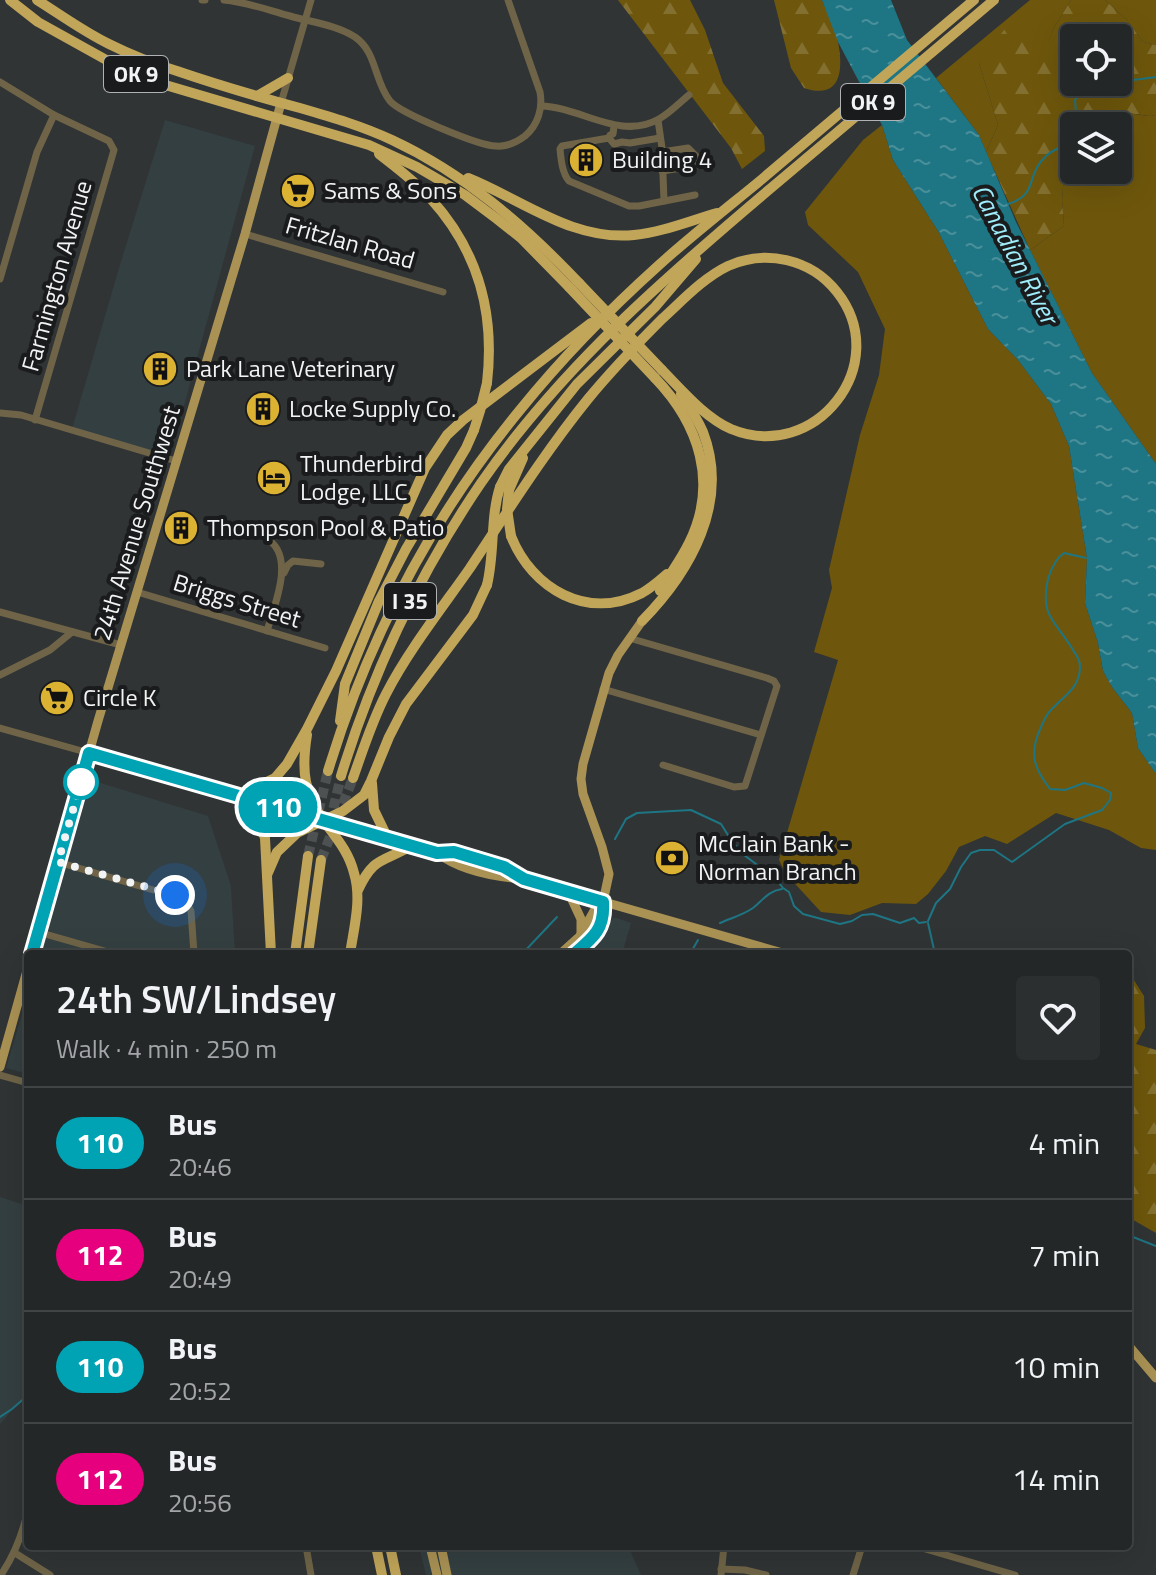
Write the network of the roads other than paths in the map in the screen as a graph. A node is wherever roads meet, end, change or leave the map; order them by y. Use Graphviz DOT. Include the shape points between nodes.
graph roads {
  1 [pos="10,0"];
  2 [pos="37,0"];
  3 [pos="224,0"];
  4 [pos="311,0"];
  5 [pos="508,0"];
  6 [pos="974,0"];
  7 [pos="994,0"];
  8 [pos="305,20"];
  9 [pos="288,78"];
  10 [pos="0,82"];
  11 [pos="689,95"];
  12 [pos="257,96"];
  13 [pos="281,103"];
  14 [pos="541,106"];
  15 [pos="54,115"];
  16 [pos="276,119"];
  17 [pos="655,121"];
  18 [pos="612,125"];
  19 [pos="660,136"];
  20 [pos="610,137"];
  21 [pos="369,145"];
  22 [pos="662,152"];
  23 [pos="447,169"];
  24 [pos="662,171"];
  25 [pos="695,195"];
  26 [pos="664,201"];
  27 [pos="723,212"];
  28 [pos="719,232"];
  29 [pos="245,234"];
  30 [pos="0,279"];
  31 [pos="574,285"];
  32 [pos="443,292"];
  33 [pos="622,300"];
  34 [pos="658,374"];
  35 [pos="0,413"];
  36 [pos="35,420"];
  37 [pos="176,461"];
  38 [pos="505,488"];
  39 [pos="269,540"];
  40 [pos="321,564"];
  41 [pos="673,569"];
  42 [pos="283,575"];
  43 [pos="137,592"];
  44 [pos="0,612"];
  45 [pos="642,621"];
  46 [pos="267,631"];
  47 [pos="72,632"];
  48 [pos="629,638"];
  49 [pos="121,645"];
  50 [pos="325,648"];
  51 [pos="0,675"];
  52 [pos="603,689"];
  53 [pos="0,728"];
  54 [pos="307,729"];
  55 [pos="761,735"];
  56 [pos="336,744"];
  57 [pos="89,753"];
  58 [pos="663,765"];
  59 [pos="328,771"];
  60 [pos="371,781"];
  61 [pos="237,796"];
  62 [pos="250,799"];
  63 [pos="324,821"];
  64 [pos="388,839"];
  65 [pos="411,846"];
  66 [pos="308,856"];
  67 [pos="321,860"];
  68 [pos="58,862"];
  69 [pos="267,875"];
  70 [pos="358,890"];
  71 [pos="568,891"];
  72 [pos="603,902"];
  73 [pos="38,932"];
  74 [pos="580,936"];
  75 [pos="33,950"];
  76 [pos="101,950"];
  77 [pos="194,950"];
  78 [pos="271,950"];
  79 [pos="296,950"];
  80 [pos="309,950"];
  81 [pos="351,950"];
  82 [pos="564,950"];
  83 [pos="579,950"];
  84 [pos="772,950"];
  85 [pos="24,981"];
  86 [pos="0,1067"];
  87 [pos="0,1075"];
  88 [pos="24,1082"];
  89 [pos="1132,1350"];
  90 [pos="1156,1378"];
  91 [pos="24,1528"];
  92 [pos="307,1550"];
  93 [pos="377,1550"];
  94 [pos="391,1550"];
  95 [pos="431,1550"];
  96 [pos="442,1550"];
  97 [pos="724,1550"];
  98 [pos="861,1550"];
  99 [pos="929,1550"];
  100 [pos="15,1553"];
  101 [pos="721,1572"];
  102 [pos="1,1575"];
  103 [pos="50,1575"];
  104 [pos="311,1575"];
  105 [pos="382,1575"];
  106 [pos="396,1575"];
  107 [pos="437,1575"];
  108 [pos="447,1575"];
  109 [pos="766,1575"];
  110 [pos="853,1575"];
  111 [pos="1015,1575"];
  1 -- 16 [label="highway, OK 9" via="38,22 119,67"];
  2 -- 12 [label="highway, OK 9" via="108,44"];
  3 -- 8 [label="street"];
  4 -- 8 [label="street"];
  5 -- 14 [label="street"];
  6 -- 27 [label="highway, OK 9"];
  7 -- 28 [label="highway, OK 9"];
  8 -- 9 [label="street"];
  8 -- 14 [label="street" via="363,44 381,86 400,110 479,143 500,146 521,139"];
  9 -- 12 [label="highway"];
  9 -- 13 [label="street"];
  10 -- 15 [label="street"];
  11 -- 17 [label="street"];
  12 -- 13 [label="highway, OK 9"];
  13 -- 16 [label="main road, 24th Avenue Southwest"];
  13 -- 23 [label="highway, OK 9" via="377,133"];
  14 -- 18 [label="street" via="568,109"];
  15 -- 30 [label="street" via="37,152"];
  15 -- 36 [label="street, Farmington Avenue" via="105,139 114,150"];
  16 -- 21 [label="highway, OK 9"];
  16 -- 29 [label="main road, 24th Avenue Southwest"];
  17 -- 18 [label="street"];
  17 -- 19 [label="street"];
  18 -- 20 [label="street"];
  19 -- 20 [label="street" via="618,144"];
  19 -- 22 [label="street"];
  20 -- 26 [label="street" via="562,146 565,177 629,206"];
  21 -- 31 [label="highway, OK 9" via="465,195"];
  21 -- 56 [label="highway, bridge" via="429,197 450,223 480,283 490,340 487,383 474,430 365,632 345,684"];
  22 -- 24 [label="street"];
  22 -- 24 [label="street" via="688,148 701,161"];
  23 -- 27 [label="highway, OK 9" via="563,225 603,234 660,231"];
  23 -- 31 [label="highway" via="513,218"];
  24 -- 26 [label="street"];
  25 -- 26 [label="street"];
  27 -- 33 [label="highway, I 35"];
  28 -- 34 [label="highway, I 35" via="583,359 482,482 397,628 361,713 347,777 400,670 558,437 614,368 677,305 724,268 752,258 775,258 821,275 838,293 854,324 856,352 848,383 826,414 795,431 769,436 730,428"];
  28 -- 38 [label="highway, OK 9" via="558,407"];
  29 -- 32 [label="street, Fritzlan Road"];
  29 -- 37 [label="main road, 24th Avenue Southwest"];
  31 -- 34 [label="highway, OK 9, bridge"];
  33 -- 54 [label="highway" via="447,435 425,468"];
  33 -- 56 [label="highway, I 35" via="520,409 454,499 392,607"];
  34 -- 41 [label="highway, OK 9" via="691,426 703,471 696,528"];
  34 -- 45 [label="highway" via="696,417 710,460 712,489 694,552"];
  35 -- 36 [label="street"];
  36 -- 37 [label="street"];
  37 -- 43 [label="main road, 24th Avenue Southwest"];
  38 -- 41 [label="highway, OK 9, bridge" via="511,536 522,560 552,589 606,603 649,589"];
  38 -- 60 [label="highway, bridge" via="495,505 487,585 473,615 406,704"];
  39 -- 42 [label="street" via="278,550"];
  40 -- 42 [label="street" via="293,561"];
  41 -- 45 [label="highway"];
  42 -- 46 [label="street"];
  43 -- 46 [label="street, Briggs Street"];
  43 -- 49 [label="main road, 24th Avenue Southwest"];
  44 -- 47 [label="street"];
  45 -- 48 [label="main road"];
  46 -- 50 [label="street, Briggs Street"];
  47 -- 49 [label="street"];
  47 -- 51 [label="street" via="55,648"];
  48 -- 52 [label="main road"];
  48 -- 55 [label="street" via="774,681 777,688"];
  49 -- 57 [label="main road, 24th Avenue Southwest"];
  52 -- 55 [label="street"];
  52 -- 72 [label="main road" via="581,779 609,870"];
  53 -- 57 [label="street"];
  54 -- 61 [label="highway" via="275,778"];
  54 -- 63 [label="highway" via="304,778"];
  55 -- 58 [label="street" via="742,788"];
  56 -- 59 [label="highway, I 35"];
  57 -- 61 [label="main road"];
  57 -- 68 [label="main road, 24th Avenue Southwest"];
  60 -- 63 [label="highway" via="354,804"];
  60 -- 64 [label="highway" via="374,810"];
  61 -- 62 [label="main road"];
  62 -- 63 [label="main road"];
  62 -- 69 [label="highway" via="263,832"];
  63 -- 64 [label="main road"];
  63 -- 69 [label="highway" via="283,845"];
  63 -- 70 [label="highway" via="347,854"];
  64 -- 65 [label="main road"];
  65 -- 70 [label="highway" via="376,863"];
  65 -- 71 [label="main road" via="437,853 450,864"];
  66 -- 79 [label="highway"];
  67 -- 80 [label="highway"];
  68 -- 73 [label="main road, 24th Avenue Southwest"];
  68 -- 77 [label="street" via="181,897 192,915"];
  69 -- 78 [label="highway"];
  70 -- 81 [label="highway"];
  71 -- 72 [label="main road"];
  71 -- 74 [label="main road" via="581,919"];
  72 -- 74 [label="main road"];
  72 -- 83 [label="main road" via="599,928"];
  72 -- 84 [label="main road"];
  73 -- 75 [label="main road, 24th Avenue Southwest"];
  73 -- 76 [label="street"];
  74 -- 82 [label="main road"];
  85 -- 86 [label="main road"];
  87 -- 88 [label="street"];
  89 -- 90 [label="main road"];
  91 -- 100 [label="street"];
  92 -- 104 [label="street"];
  93 -- 105 [label="highway"];
  94 -- 106 [label="highway"];
  95 -- 107 [label="main road"];
  96 -- 108 [label="main road"];
  97 -- 101 [label="street"];
  98 -- 110 [label="street"];
  99 -- 111 [label="street"];
  100 -- 102 [label="street"];
  100 -- 103 [label="street"];
  101 -- 109 [label="street"];
}
